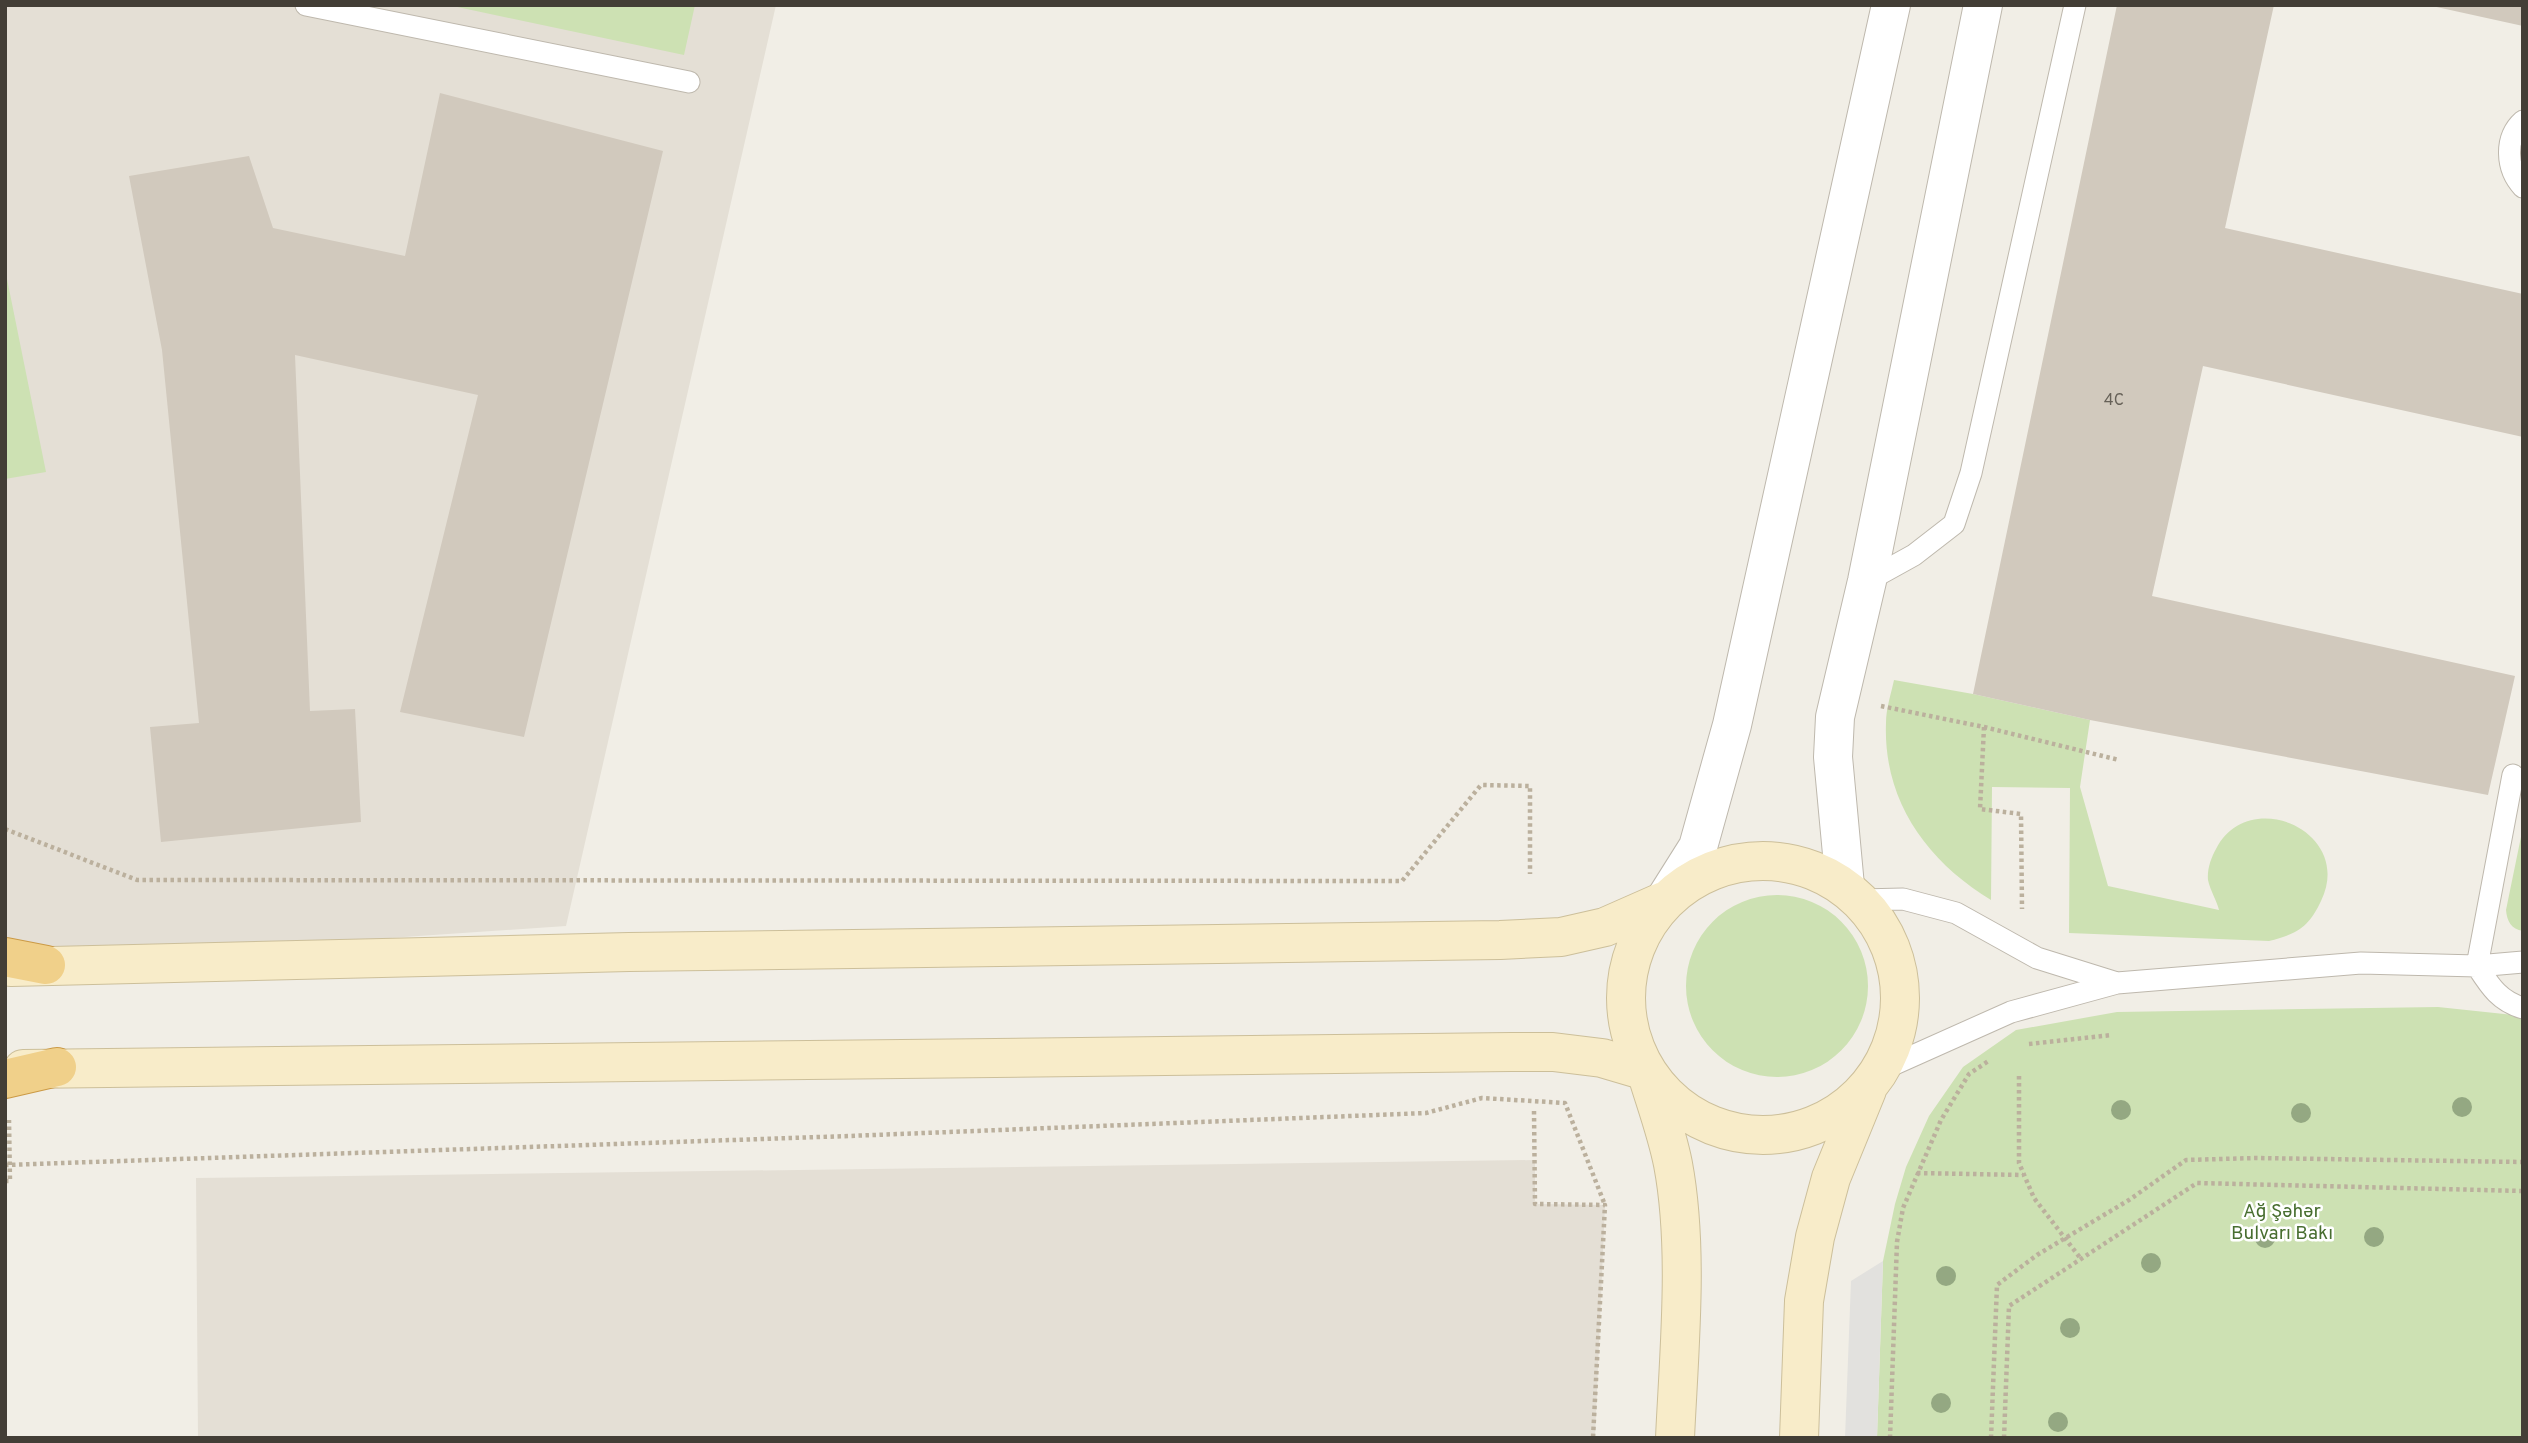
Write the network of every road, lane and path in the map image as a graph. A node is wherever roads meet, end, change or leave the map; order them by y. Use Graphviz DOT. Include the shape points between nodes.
graph roads {
  1 [pos="306,5"];
  2 [pos="1891,5"];
  3 [pos="1983,5"];
  4 [pos="2075,5"];
  5 [pos="356,10"];
  6 [pos="689,82"];
  7 [pos="2523,121"];
  8 [pos="2523,187"];
  9 [pos="1867,581"];
  10 [pos="1884,692"];
  11 [pos="1984,727"];
  12 [pos="2119,760"];
  13 [pos="2513,775"];
  14 [pos="5,829"];
  15 [pos="1530,874"];
  16 [pos="1853,893"];
  17 [pos="1664,901"];
  18 [pos="2022,909"];
  19 [pos="5,957"];
  20 [pos="2523,962"];
  21 [pos="46,965"];
  22 [pos="2477,966"];
  23 [pos="5,967"];
  24 [pos="2117,983"];
  25 [pos="2523,1009"];
  26 [pos="2112,1035"];
  27 [pos="2025,1045"];
  28 [pos="2001,1053"];
  29 [pos="57,1067"];
  30 [pos="5,1069"];
  31 [pos="1646,1071"];
  32 [pos="2019,1076"];
  33 [pos="1874,1078"];
  34 [pos="5,1079"];
  35 [pos="1534,1111"];
  36 [pos="5,1115"];
  37 [pos="2523,1162"];
  38 [pos="7,1165"];
  39 [pos="1917,1173"];
  40 [pos="2023,1175"];
  41 [pos="5,1181"];
  42 [pos="2523,1191"];
  43 [pos="1605,1205"];
  44 [pos="2065,1237"];
  45 [pos="2081,1259"];
  46 [pos="1593,1438"];
  47 [pos="1675,1438"];
  48 [pos="1799,1438"];
  49 [pos="1890,1438"];
  50 [pos="1991,1438"];
  51 [pos="2004,1438"];
  1 -- 5 [label="lane"];
  2 -- 17 [label="street" via="1732,725 1698,847"];
  3 -- 9 [label="street"];
  4 -- 9 [label="lane" via="1971,473 1954,524 1914,555"];
  5 -- 6 [label="lane"];
  7 -- 8 [label="lane" via="2515,128 2508,149 2514,177"];
  9 -- 16 [label="street" via="1835,717 1833,757"];
  10 -- 11 [label="path" via="1880,706"];
  11 -- 12 [label="path"];
  11 -- 18 [label="path" via="1980,808 2021,814"];
  13 -- 22 [label="lane"];
  14 -- 15 [label="path" via="137,880 1402,881 1481,785 1530,786"];
  16 -- 17 [label="main road" via="1810,868 1772,860 1732,863 1696,877"];
  16 -- 24 [label="lane" via="1903,899 1956,913 2037,958"];
  16 -- 33 [label="main road" via="1887,938 1900,983 1897,1029"];
  17 -- 21 [label="main road" via="1605,927 1561,937 1500,940"];
  17 -- 31 [label="main road" via="1638,938 1626,982 1629,1028"];
  19 -- 21 [label="highway"];
  20 -- 22 [label="lane"];
  21 -- 23 [label="main road"];
  22 -- 24 [label="lane" via="2361,963"];
  22 -- 25 [label="lane" via="2495,994"];
  24 -- 33 [label="lane" via="2011,1012"];
  26 -- 27 [label="path"];
  28 -- 39 [label="path" via="1969,1074 1941,1119"];
  29 -- 30 [label="main road"];
  29 -- 31 [label="main road" via="1553,1052 1602,1058"];
  29 -- 34 [label="highway"];
  31 -- 33 [label="main road" via="1674,1104 1712,1126 1754,1135 1798,1131 1838,1114"];
  31 -- 47 [label="main road" via="1673,1162 1680,1214"];
  32 -- 40 [label="path" via="2019,1163"];
  33 -- 48 [label="main road" via="1831,1178 1815,1237 1804,1301"];
  35 -- 43 [label="path" via="1535,1204"];
  36 -- 38 [label="path" via="9,1115"];
  37 -- 44 [label="path" via="2186,1160"];
  38 -- 41 [label="path" via="10,1181"];
  38 -- 43 [label="path" via="1426,1114 1482,1098 1565,1103"];
  39 -- 40 [label="path"];
  39 -- 49 [label="path" via="1896,1242"];
  40 -- 44 [label="path" via="2034,1198"];
  42 -- 45 [label="path" via="2197,1183"];
  43 -- 46 [label="path"];
  44 -- 45 [label="path"];
  44 -- 50 [label="path" via="1997,1285"];
  45 -- 51 [label="path" via="2009,1306"];
}
